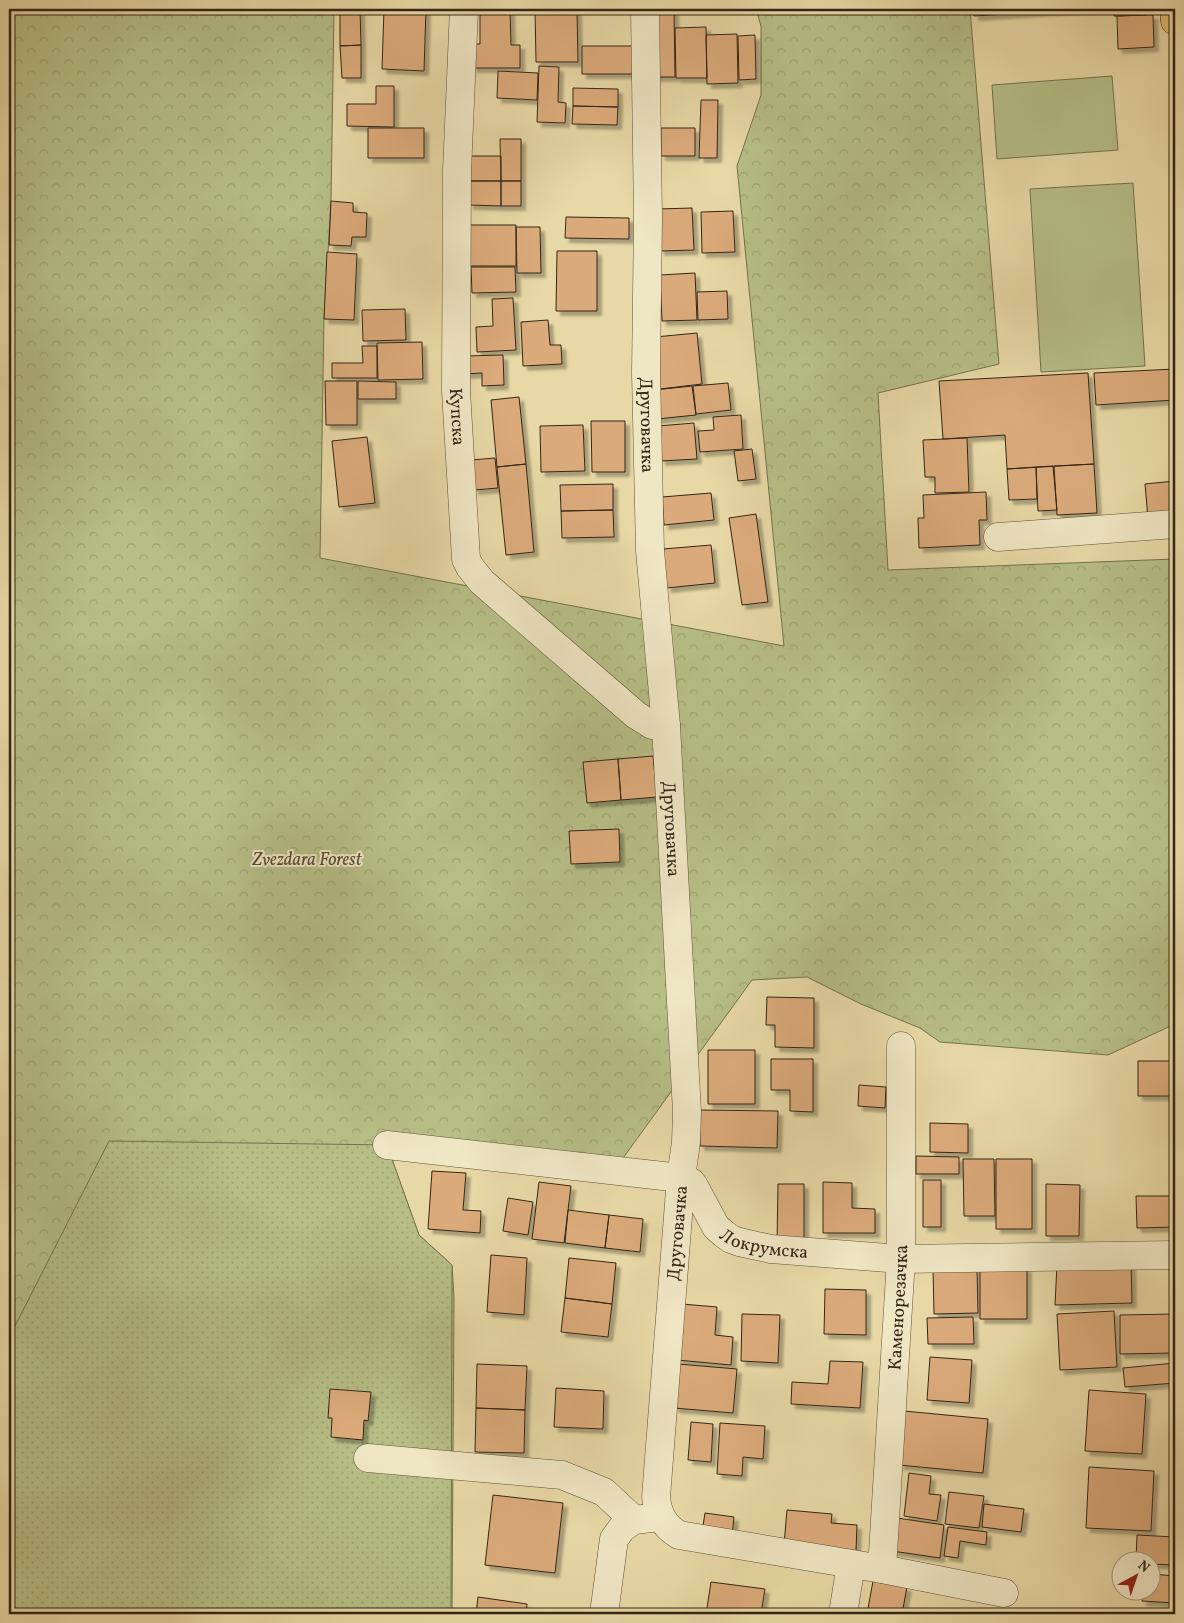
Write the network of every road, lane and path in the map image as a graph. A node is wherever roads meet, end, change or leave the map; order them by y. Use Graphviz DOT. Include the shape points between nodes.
graph roads {
  1 [pos="464,9"];
  2 [pos="645,9"];
  3 [pos="1175,524"];
  4 [pos="998,537"];
  5 [pos="666,726"];
  6 [pos="901,1046"];
  7 [pos="387,1145"];
  8 [pos="681,1178"];
  9 [pos="1175,1255"];
  10 [pos="901,1259"];
  11 [pos="368,1458"];
  12 [pos="661,1517"];
  13 [pos="634,1520"];
  14 [pos="851,1564"];
  15 [pos="882,1569"];
  16 [pos="1004,1593"];
  17 [pos="604,1614"];
  18 [pos="844,1614"];
  1 -- 5 [label="street, Купска" via="457,171 456,391 466,559 482,582 636,715 652,725"];
  2 -- 5 [label="street, Друговачка" via="650,551"];
  3 -- 4 [label="street"];
  5 -- 8 [label="street, Друговачка" via="687,1112"];
  6 -- 10 [label="street, Каменорезачка"];
  7 -- 8 [label="street"];
  8 -- 10 [label="street, Локрумска" via="691,1182 716,1227 731,1239 771,1249"];
  8 -- 12 [label="street, Друговачка" via="656,1497"];
  9 -- 10 [label="street, Локрумска"];
  10 -- 15 [label="street, Каменорезачка"];
  11 -- 13 [label="street" via="562,1475 604,1492"];
  12 -- 13 [label="street"];
  12 -- 14 [label="street" via="679,1535"];
  13 -- 17 [label="street" via="614,1539"];
  14 -- 15 [label="street"];
  14 -- 18 [label="street"];
  15 -- 16 [label="street"];
}
